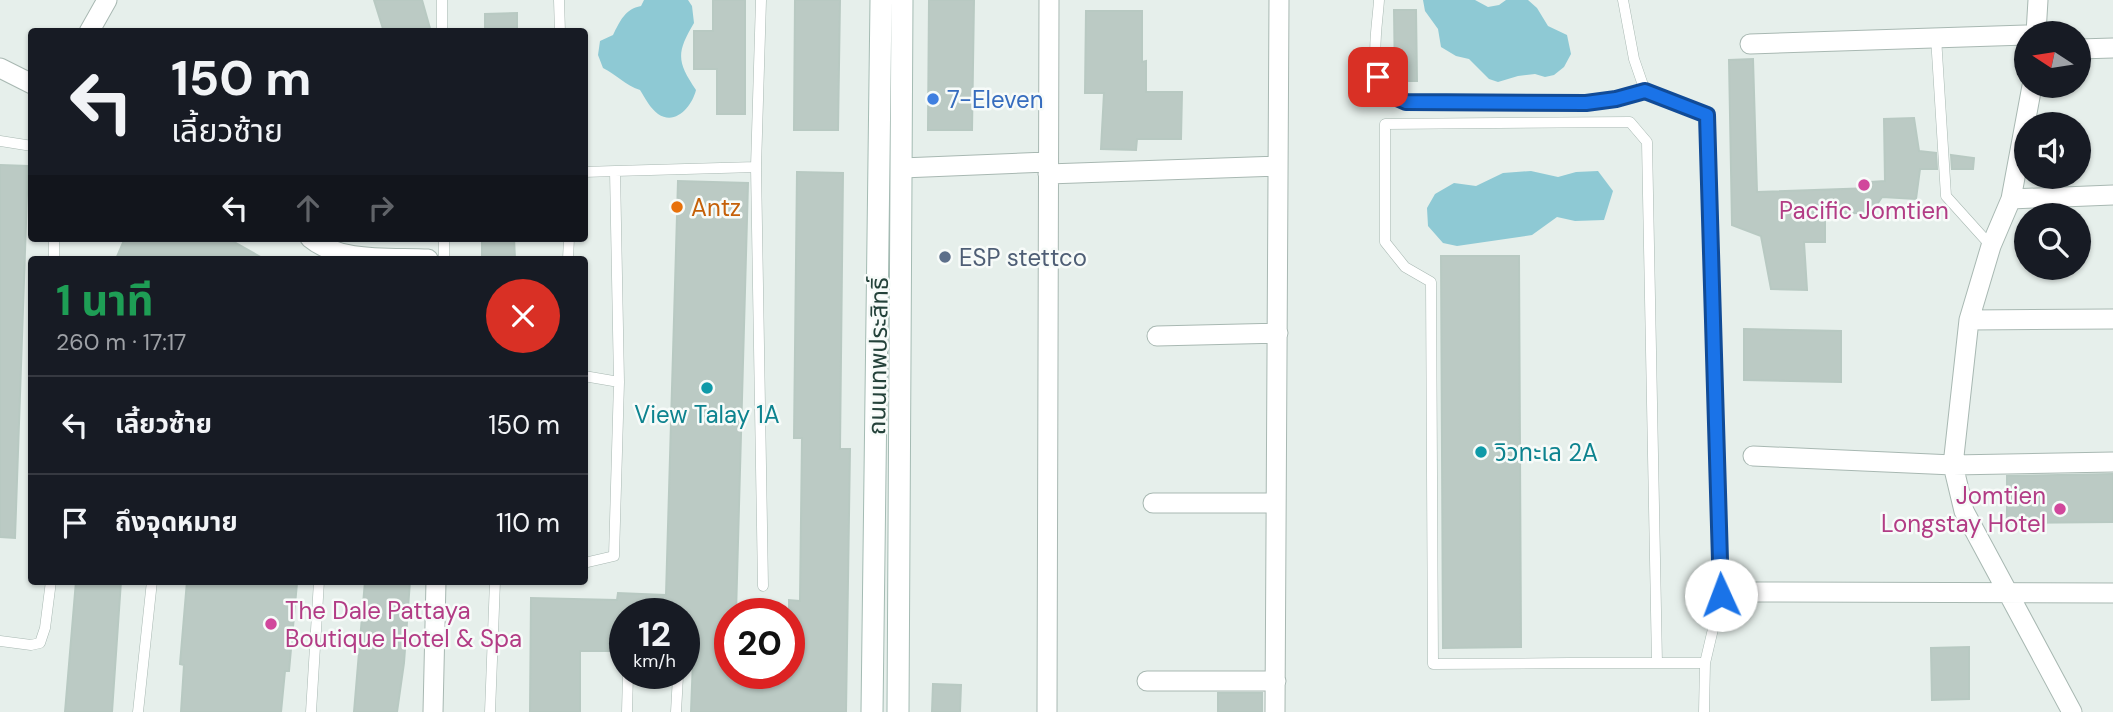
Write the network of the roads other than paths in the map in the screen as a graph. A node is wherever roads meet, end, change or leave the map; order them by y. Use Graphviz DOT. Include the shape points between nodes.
graph roads {
  1 [pos="107,0"];
  2 [pos="442,0"];
  3 [pos="559,0"];
  4 [pos="761,0"];
  5 [pos="881,0"];
  6 [pos="902,0"];
  7 [pos="1049,0"];
  8 [pos="1279,0"];
  9 [pos="1380,0"];
  10 [pos="1623,0"];
  11 [pos="2038,0"];
  12 [pos="2037,21"];
  13 [pos="91,28"];
  14 [pos="442,28"];
  15 [pos="560,28"];
  16 [pos="2014,35"];
  17 [pos="1936,37"];
  18 [pos="1750,44"];
  19 [pos="2091,48"];
  20 [pos="2113,48"];
  21 [pos="0,68"];
  22 [pos="28,81"];
  23 [pos="1645,91"];
  24 [pos="2030,98"];
  25 [pos="0,141"];
  26 [pos="28,145"];
  27 [pos="1279,166"];
  28 [pos="757,167"];
  29 [pos="902,168"];
  30 [pos="1047,168"];
  31 [pos="615,171"];
  32 [pos="588,172"];
  33 [pos="2113,195"];
  34 [pos="2011,198"];
  35 [pos="315,242"];
  36 [pos="1990,246"];
  37 [pos="365,256"];
  38 [pos="1969,320"];
  39 [pos="2113,320"];
  40 [pos="1278,333"];
  41 [pos="1157,336"];
  42 [pos="588,377"];
  43 [pos="619,382"];
  44 [pos="1753,456"];
  45 [pos="2113,462"];
  46 [pos="1953,465"];
  47 [pos="1153,503"];
  48 [pos="1276,503"];
  49 [pos="588,562"];
  50 [pos="51,585"];
  51 [pos="152,585"];
  52 [pos="319,585"];
  53 [pos="436,585"];
  54 [pos="495,585"];
  55 [pos="764,586"];
  56 [pos="2006,591"];
  57 [pos="1754,592"];
  58 [pos="2113,593"];
  59 [pos="0,641"];
  60 [pos="1657,663"];
  61 [pos="1705,663"];
  62 [pos="1147,681"];
  63 [pos="1276,681"];
  64 [pos="138,712"];
  65 [pos="312,712"];
  66 [pos="433,712"];
  67 [pos="490,712"];
  68 [pos="627,712"];
  69 [pos="676,712"];
  70 [pos="872,712"];
  71 [pos="898,712"];
  72 [pos="1047,712"];
  73 [pos="1275,712"];
  74 [pos="1704,712"];
  75 [pos="2072,712"];
  1 -- 13 [label="street"];
  2 -- 14 [label="lane"];
  3 -- 15 [label="lane"];
  4 -- 28 [label="lane"];
  5 -- 70 [label="main road, ถนนเทพประสิทธิ์"];
  6 -- 29 [label="main road, ถนนเทพประสิทธิ์"];
  7 -- 30 [label="street"];
  8 -- 27 [label="street"];
  9 -- 23 [label="lane" via="1376,64 1378,77 1395,99 1586,103"];
  10 -- 23 [label="lane"];
  11 -- 12 [label="street"];
  16 -- 17 [label="street"];
  17 -- 18 [label="street"];
  17 -- 36 [label="lane" via="1946,196"];
  19 -- 20 [label="street"];
  21 -- 22 [label="street"];
  23 -- 61 [label="lane" via="1707,115 1721,595"];
  24 -- 34 [label="street"];
  25 -- 26 [label="lane"];
  27 -- 30 [label="street"];
  27 -- 40 [label="street"];
  28 -- 31 [label="lane"];
  28 -- 55 [label="lane"];
  29 -- 30 [label="street"];
  29 -- 71 [label="main road, ถนนเทพประสิทธิ์"];
  30 -- 72 [label="street"];
  31 -- 32 [label="lane"];
  31 -- 43 [label="lane"];
  33 -- 34 [label="street"];
  34 -- 36 [label="street"];
  35 -- 37 [label="street"];
  36 -- 38 [label="street"];
  38 -- 39 [label="street"];
  38 -- 46 [label="street"];
  40 -- 41 [label="street"];
  40 -- 48 [label="street"];
  42 -- 43 [label="lane"];
  43 -- 49 [label="lane" via="614,556"];
  44 -- 46 [label="street"];
  45 -- 46 [label="street"];
  46 -- 56 [label="street" via="1964,511"];
  47 -- 48 [label="street"];
  48 -- 63 [label="street"];
  50 -- 59 [label="lane" via="40,643"];
  51 -- 64 [label="lane"];
  52 -- 65 [label="lane"];
  53 -- 66 [label="street"];
  54 -- 67 [label="lane"];
  56 -- 57 [label="street"];
  56 -- 58 [label="street"];
  56 -- 75 [label="street"];
  60 -- 60 [label="lane" via="1433,664 1431,282 1405,267 1385,242 1385,124 1630,122 1647,142"];
  60 -- 61 [label="lane"];
  61 -- 74 [label="lane"];
  62 -- 63 [label="street"];
  63 -- 73 [label="street"];
  68 -- 69 [label="lane" via="628,674 678,676"];
}
